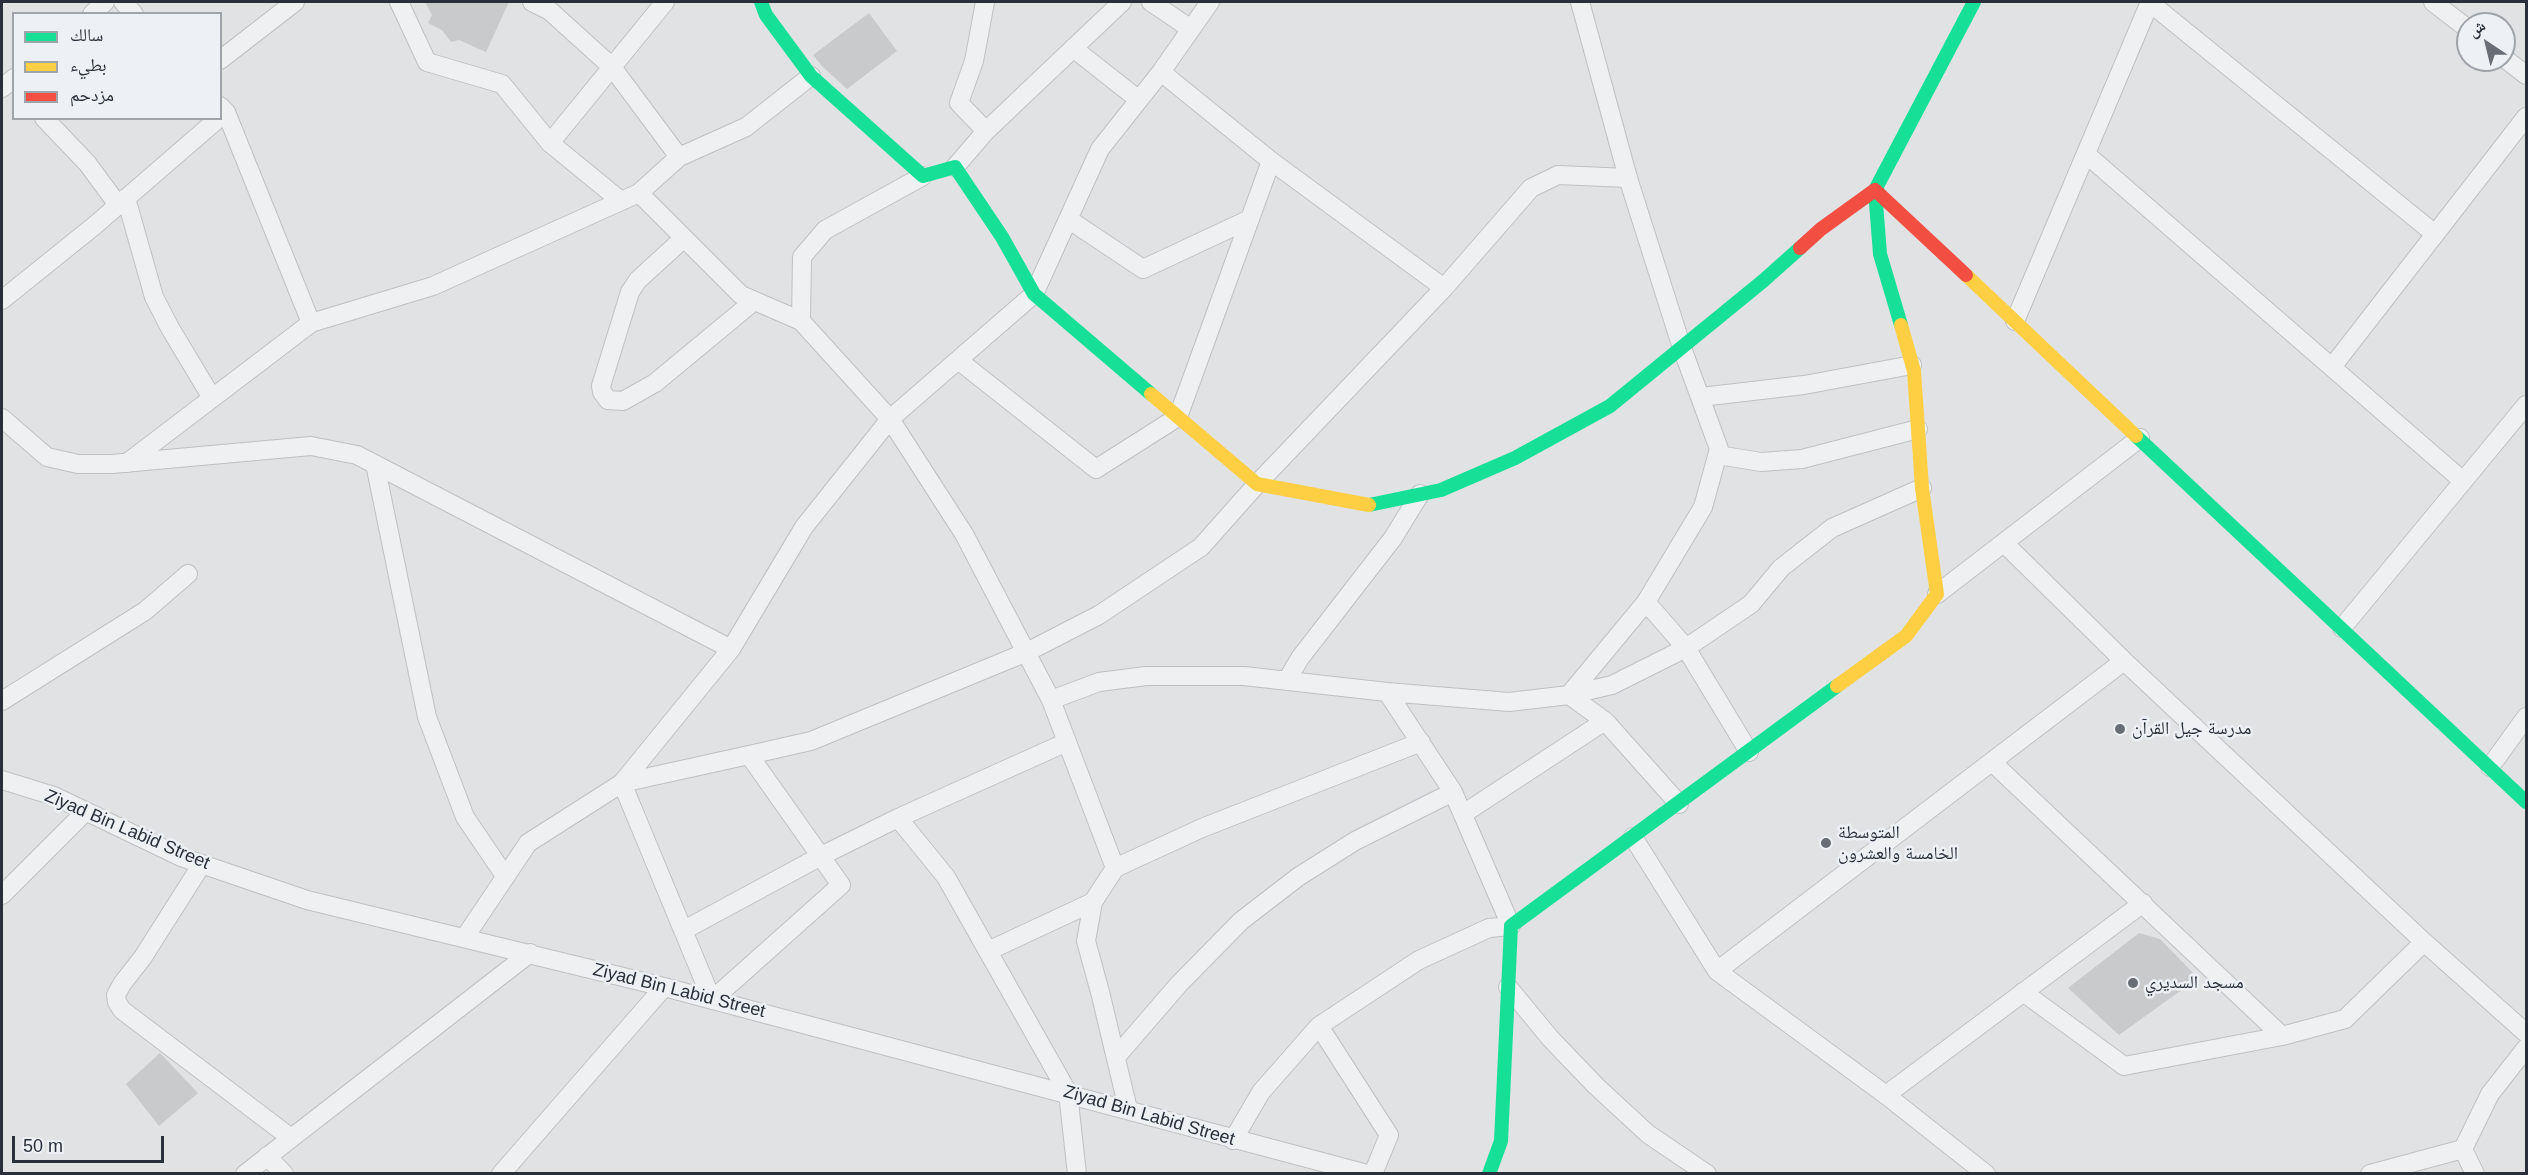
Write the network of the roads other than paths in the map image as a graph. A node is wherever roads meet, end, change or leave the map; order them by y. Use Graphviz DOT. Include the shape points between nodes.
graph roads {
  1 [pos="399,2"];
  2 [pos="532,2"];
  3 [pos="665,2"];
  4 [pos="760,2"];
  5 [pos="985,2"];
  6 [pos="1122,2"];
  7 [pos="1151,2"];
  8 [pos="1210,2"];
  9 [pos="1580,2"];
  10 [pos="1974,2"];
  11 [pos="2150,2"];
  12 [pos="2433,2"];
  13 [pos="289,3"];
  14 [pos="2456,20"];
  15 [pos="1191,29"];
  16 [pos="1073,48"];
  17 [pos="222,58"];
  18 [pos="612,67"];
  19 [pos="1161,72"];
  20 [pos="811,76"];
  21 [pos="1139,100"];
  22 [pos="222,114"];
  23 [pos="2526,117"];
  24 [pos="46,120"];
  25 [pos="215,120"];
  26 [pos="986,131"];
  27 [pos="550,143"];
  28 [pos="2086,154"];
  29 [pos="679,157"];
  30 [pos="1270,162"];
  31 [pos="955,167"];
  32 [pos="923,176"];
  33 [pos="1628,178"];
  34 [pos="1875,190"];
  35 [pos="639,192"];
  36 [pos="621,201"];
  37 [pos="122,202"];
  38 [pos="1068,219"];
  39 [pos="1250,219"];
  40 [pos="2435,234"];
  41 [pos="684,238"];
  42 [pos="1444,288"];
  43 [pos="1034,294"];
  44 [pos="2,300"];
  45 [pos="754,301"];
  46 [pos="801,321"];
  47 [pos="2015,321"];
  48 [pos="311,323"];
  49 [pos="1682,348"];
  50 [pos="958,360"];
  51 [pos="1912,365"];
  52 [pos="2332,367"];
  53 [pos="1701,397"];
  54 [pos="212,398"];
  55 [pos="2526,405"];
  56 [pos="1178,417"];
  57 [pos="2,418"];
  58 [pos="890,419"];
  59 [pos="1918,429"];
  60 [pos="2140,438"];
  61 [pos="1718,455"];
  62 [pos="127,463"];
  63 [pos="375,464"];
  64 [pos="2463,481"];
  65 [pos="1257,484"];
  66 [pos="1922,488"];
  67 [pos="1420,494"];
  68 [pos="2004,543"];
  69 [pos="188,574"];
  70 [pos="1938,594"];
  71 [pos="1646,602"];
  72 [pos="2342,628"];
  73 [pos="1686,648"];
  74 [pos="731,649"];
  75 [pos="1026,652"];
  76 [pos="2124,661"];
  77 [pos="1287,680"];
  78 [pos="1387,692"];
  79 [pos="1569,694"];
  80 [pos="1051,700"];
  81 [pos="2,701"];
  82 [pos="2526,717"];
  83 [pos="1605,721"];
  84 [pos="1067,742"];
  85 [pos="1421,742"];
  86 [pos="1749,752"];
  87 [pos="749,755"];
  88 [pos="1992,762"];
  89 [pos="2490,767"];
  90 [pos="2,780"];
  91 [pos="622,783"];
  92 [pos="1453,792"];
  93 [pos="2526,801"];
  94 [pos="1679,804"];
  95 [pos="86,811"];
  96 [pos="1463,814"];
  97 [pos="898,818"];
  98 [pos="1634,837"];
  99 [pos="821,856"];
  100 [pos="202,864"];
  101 [pos="1115,868"];
  102 [pos="506,876"];
  103 [pos="2,895"];
  104 [pos="1093,903"];
  105 [pos="2143,903"];
  106 [pos="1510,926"];
  107 [pos="684,930"];
  108 [pos="465,937"];
  109 [pos="2424,942"];
  110 [pos="988,951"];
  111 [pos="530,953"];
  112 [pos="1717,971"];
  113 [pos="664,987"];
  114 [pos="1508,987"];
  115 [pos="2024,992"];
  116 [pos="712,1000"];
  117 [pos="1319,1026"];
  118 [pos="2526,1033"];
  119 [pos="2282,1036"];
  120 [pos="2526,1048"];
  121 [pos="1116,1058"];
  122 [pos="1068,1093"];
  123 [pos="1886,1095"];
  124 [pos="1128,1109"];
  125 [pos="291,1138"];
  126 [pos="1233,1140"];
  127 [pos="2463,1149"];
  128 [pos="267,1156"];
  129 [pos="245,1173"];
  130 [pos="284,1173"];
  131 [pos="501,1173"];
  132 [pos="1077,1173"];
  133 [pos="1367,1173"];
  134 [pos="1373,1173"];
  135 [pos="1489,1173"];
  136 [pos="1707,1173"];
  137 [pos="1986,1173"];
  138 [pos="2370,1173"];
  139 [pos="2475,1173"];
  1 -- 27 [label="street" via="428,62 502,84"];
  2 -- 18 [label="street" via="550,11"];
  3 -- 18 [label="street"];
  4 -- 20 [label="street"];
  5 -- 26 [label="street" via="974,61 959,103"];
  6 -- 16 [label="street"];
  7 -- 15 [label="street"];
  8 -- 15 [label="street"];
  9 -- 33 [label="street"];
  10 -- 34 [label="street"];
  11 -- 28 [label="street"];
  11 -- 40 [label="street"];
  12 -- 14 [label="street"];
  13 -- 17 [label="street"];
  15 -- 19 [label="street"];
  16 -- 21 [label="street"];
  16 -- 26 [label="street"];
  18 -- 27 [label="street"];
  18 -- 29 [label="street"];
  19 -- 21 [label="street"];
  19 -- 30 [label="street"];
  20 -- 29 [label="street" via="746,127"];
  20 -- 32 [label="street"];
  21 -- 38 [label="street" via="1100,149"];
  22 -- 48 [label="street"];
  23 -- 40 [label="street"];
  24 -- 37 [label="street"];
  25 -- 37 [label="street"];
  26 -- 31 [label="street"];
  27 -- 36 [label="street"];
  28 -- 47 [label="street"];
  28 -- 52 [label="street"];
  29 -- 35 [label="street"];
  30 -- 39 [label="street"];
  30 -- 42 [label="street"];
  31 -- 32 [label="street"];
  31 -- 43 [label="street"];
  32 -- 46 [label="street" via="825,230 802,257"];
  33 -- 42 [label="street" via="1558,175 1531,188"];
  33 -- 49 [label="street"];
  34 -- 47 [label="street"];
  34 -- 49 [label="street" via="1821,229"];
  34 -- 51 [label="street" via="1880,254"];
  35 -- 36 [label="street"];
  35 -- 41 [label="street"];
  36 -- 48 [label="street" via="433,286"];
  37 -- 44 [label="street"];
  37 -- 54 [label="street" via="154,297"];
  38 -- 39 [label="street" via="1143,269"];
  38 -- 43 [label="street"];
  39 -- 56 [label="street"];
  40 -- 52 [label="street"];
  41 -- 45 [label="street" via="741,296"];
  41 -- 45 [label="street" via="630,292 601,386 608,400 623,401 655,383"];
  42 -- 65 [label="street"];
  43 -- 50 [label="street"];
  43 -- 56 [label="street"];
  45 -- 46 [label="street"];
  46 -- 58 [label="street"];
  47 -- 60 [label="street"];
  48 -- 54 [label="street"];
  49 -- 53 [label="street"];
  49 -- 67 [label="street" via="1610,406 1515,458 1441,490"];
  50 -- 56 [label="street" via="1096,469"];
  50 -- 58 [label="street"];
  51 -- 53 [label="street" via="1804,385"];
  51 -- 59 [label="street"];
  52 -- 64 [label="street"];
  53 -- 61 [label="street"];
  54 -- 62 [label="street"];
  55 -- 64 [label="street"];
  56 -- 65 [label="street"];
  57 -- 62 [label="street" via="47,457 78,464"];
  58 -- 74 [label="street" via="804,527"];
  58 -- 75 [label="street" via="964,534"];
  59 -- 61 [label="street" via="1802,459 1761,462"];
  59 -- 66 [label="street"];
  60 -- 68 [label="street"];
  60 -- 72 [label="street"];
  61 -- 71 [label="street" via="1703,507"];
  62 -- 63 [label="street" via="311,446 357,455"];
  63 -- 74 [label="street"];
  63 -- 102 [label="street" via="427,717 465,817"];
  64 -- 72 [label="street"];
  65 -- 67 [label="street" via="1368,505"];
  65 -- 75 [label="street" via="1201,547 1099,615"];
  66 -- 70 [label="street"];
  66 -- 73 [label="street" via="1832,528 1781,568 1751,604"];
  67 -- 77 [label="street" via="1393,538"];
  68 -- 70 [label="street"];
  68 -- 76 [label="street"];
  69 -- 81 [label="street" via="145,611"];
  70 -- 86 [label="street" via="1906,636"];
  71 -- 73 [label="street"];
  71 -- 79 [label="street"];
  72 -- 89 [label="street"];
  73 -- 79 [label="street" via="1612,686"];
  73 -- 86 [label="street"];
  74 -- 91 [label="street"];
  75 -- 80 [label="street"];
  75 -- 87 [label="street" via="811,741"];
  76 -- 88 [label="street"];
  76 -- 109 [label="street"];
  77 -- 78 [label="street"];
  77 -- 80 [label="street" via="1146,676 1099,682"];
  78 -- 79 [label="street" via="1509,702"];
  78 -- 85 [label="street"];
  79 -- 83 [label="street"];
  80 -- 84 [label="street"];
  82 -- 89 [label="street"];
  83 -- 94 [label="street"];
  83 -- 96 [label="street"];
  84 -- 97 [label="street"];
  84 -- 101 [label="street"];
  85 -- 92 [label="street"];
  85 -- 101 [label="street" via="1202,828"];
  86 -- 94 [label="street"];
  87 -- 91 [label="street"];
  87 -- 99 [label="street"];
  88 -- 105 [label="street"];
  88 -- 112 [label="street"];
  89 -- 93 [label="street"];
  90 -- 95 [label="street, Ziyad Bin Labid Street"];
  91 -- 102 [label="street" via="528,843"];
  91 -- 107 [label="street"];
  92 -- 96 [label="street"];
  92 -- 121 [label="street" via="1355,841 1298,877 1250,915 1179,984"];
  94 -- 98 [label="street"];
  95 -- 100 [label="street, Ziyad Bin Labid Street"];
  95 -- 103 [label="street"];
  96 -- 106 [label="street"];
  97 -- 99 [label="street"];
  97 -- 110 [label="street" via="946,877"];
  98 -- 106 [label="street"];
  98 -- 112 [label="street"];
  99 -- 107 [label="street"];
  99 -- 116 [label="street" via="841,885"];
  100 -- 108 [label="street, Ziyad Bin Labid Street" via="307,900"];
  100 -- 125 [label="street" via="122,984 117,1002 122,1010"];
  101 -- 104 [label="street"];
  102 -- 108 [label="street"];
  104 -- 110 [label="street"];
  104 -- 121 [label="street" via="1086,941"];
  105 -- 115 [label="street"];
  105 -- 119 [label="street"];
  106 -- 114 [label="street"];
  106 -- 117 [label="street" via="1489,928 1419,960"];
  107 -- 116 [label="street"];
  108 -- 111 [label="street, Ziyad Bin Labid Street"];
  109 -- 118 [label="street"];
  109 -- 119 [label="street" via="2344,1019"];
  110 -- 122 [label="street"];
  111 -- 113 [label="street, Ziyad Bin Labid Street"];
  111 -- 125 [label="street"];
  112 -- 123 [label="street"];
  113 -- 116 [label="street, Ziyad Bin Labid Street"];
  113 -- 131 [label="street"];
  114 -- 135 [label="street" via="1501,1141"];
  114 -- 136 [label="street" via="1596,1086 1648,1134"];
  115 -- 119 [label="street" via="2124,1066"];
  115 -- 123 [label="street"];
  116 -- 122 [label="street, Ziyad Bin Labid Street"];
  117 -- 126 [label="street" via="1261,1092"];
  117 -- 134 [label="street" via="1389,1135"];
  120 -- 127 [label="street" via="2490,1094"];
  121 -- 124 [label="street"];
  122 -- 124 [label="street, Ziyad Bin Labid Street"];
  122 -- 132 [label="street"];
  123 -- 137 [label="street"];
  124 -- 126 [label="street, Ziyad Bin Labid Street"];
  125 -- 128 [label="street"];
  126 -- 133 [label="street, Ziyad Bin Labid Street"];
  127 -- 138 [label="street"];
  127 -- 139 [label="street"];
  128 -- 129 [label="street"];
  128 -- 130 [label="street"];
}
